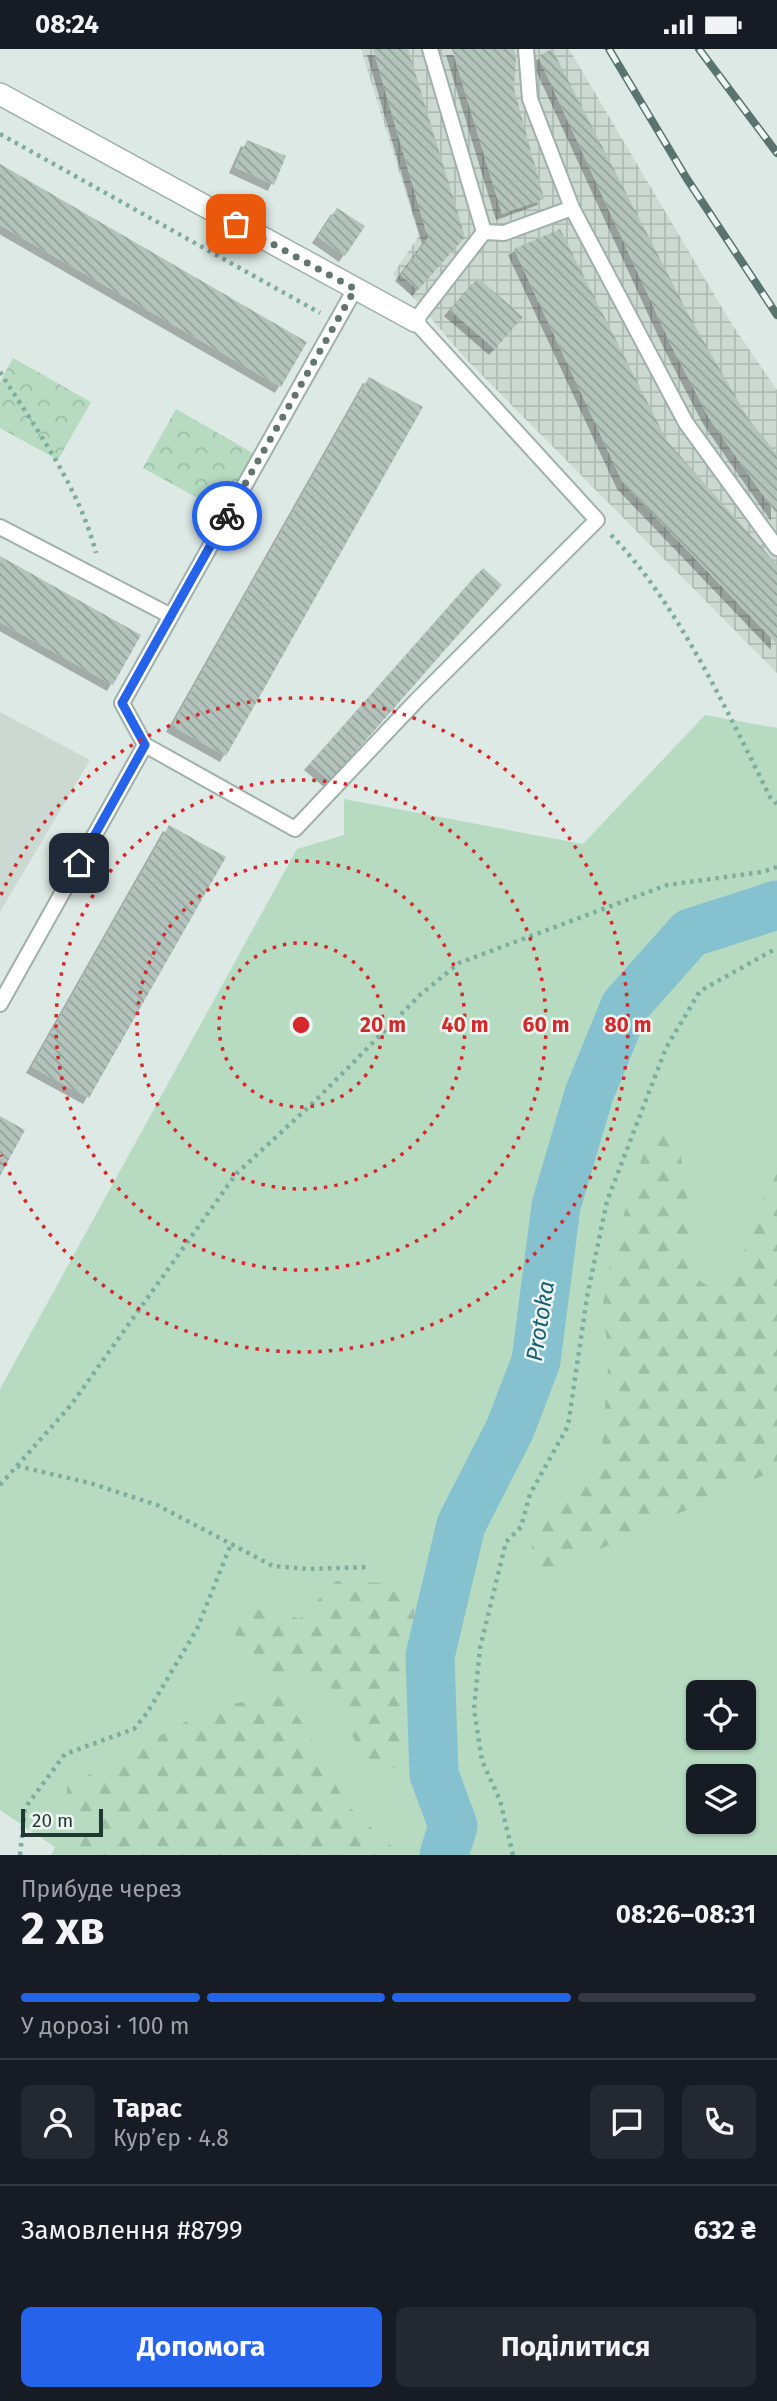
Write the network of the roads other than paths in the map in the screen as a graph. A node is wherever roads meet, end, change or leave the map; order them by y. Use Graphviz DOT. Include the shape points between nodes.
graph roads {
  1 [pos="430,49"];
  2 [pos="526,49"];
  3 [pos="0,94"];
  4 [pos="572,208"];
  5 [pos="484,232"];
  6 [pos="355,289"];
  7 [pos="415,321"];
  8 [pos="0,527"];
  9 [pos="777,548"];
  10 [pos="171,616"];
  11 [pos="145,745"];
  12 [pos="0,1004"];
  1 -- 5 [label="lane"];
  2 -- 4 [label="lane" via="530,99"];
  3 -- 6 [label="street"];
  4 -- 5 [label="lane" via="504,233"];
  4 -- 9 [label="lane" via="686,423"];
  5 -- 7 [label="lane"];
  6 -- 7 [label="street"];
  6 -- 10 [label="lane"];
  7 -- 11 [label="lane" via="597,520 295,829"];
  8 -- 10 [label="lane"];
  10 -- 11 [label="lane" via="122,703"];
  11 -- 12 [label="lane"];
}
